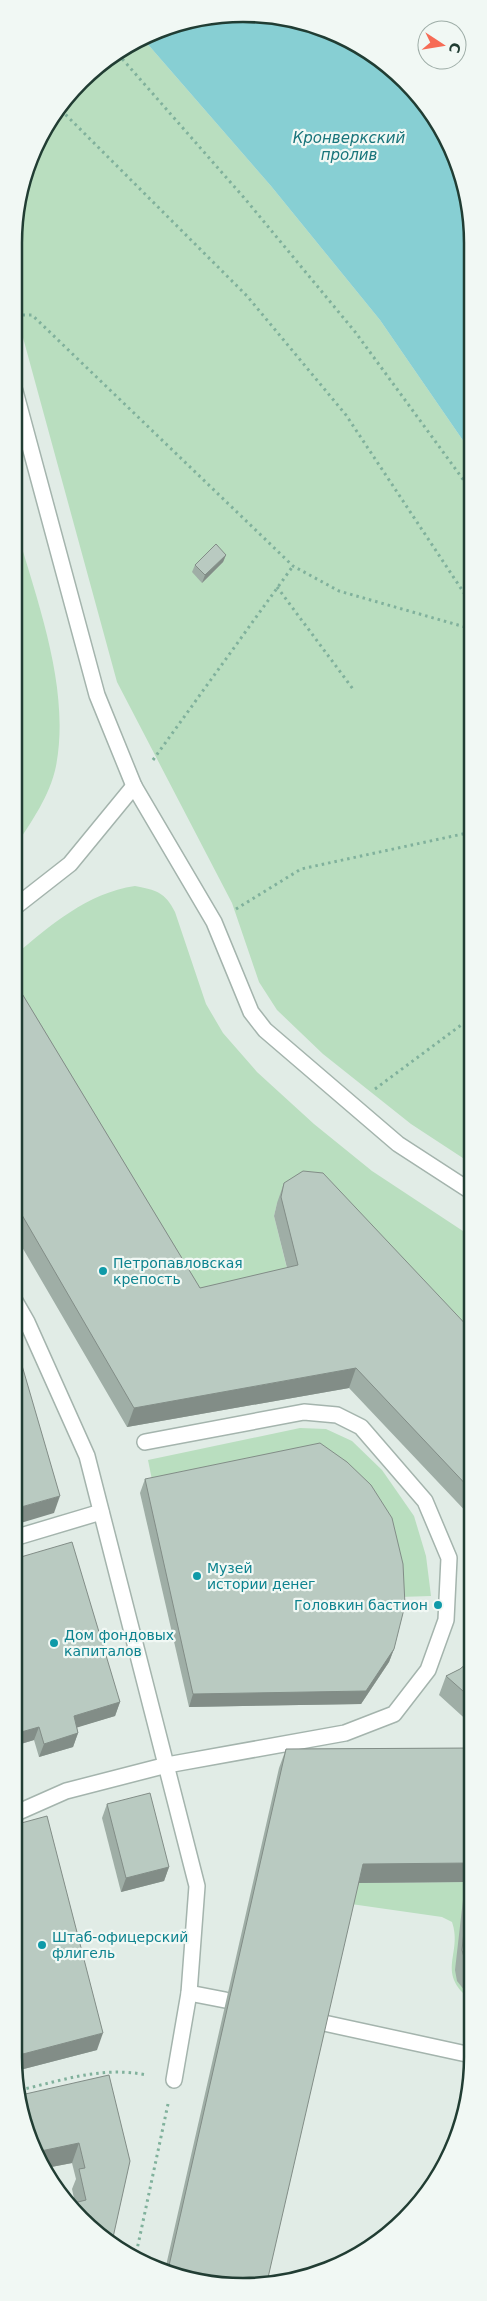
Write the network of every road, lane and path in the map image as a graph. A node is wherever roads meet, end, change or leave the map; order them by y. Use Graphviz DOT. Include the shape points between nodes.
graph roads {
  1 [pos="122,59"];
  2 [pos="65,114"];
  3 [pos="22,315"];
  4 [pos="22,414"];
  5 [pos="464,482"];
  6 [pos="293,566"];
  7 [pos="277,587"];
  8 [pos="464,593"];
  9 [pos="464,627"];
  10 [pos="352,689"];
  11 [pos="162,747"];
  12 [pos="134,786"];
  13 [pos="464,834"];
  14 [pos="22,902"];
  15 [pos="238,908"];
  16 [pos="464,1023"];
  17 [pos="352,1106"];
  18 [pos="464,1187"];
  19 [pos="22,1314"];
  20 [pos="144,1442"];
  21 [pos="101,1512"];
  22 [pos="22,1536"];
  23 [pos="167,1765"];
  24 [pos="22,1810"];
  25 [pos="189,1993"];
  26 [pos="225,2000"];
  27 [pos="324,2023"];
  28 [pos="464,2053"];
  29 [pos="174,2080"];
  30 [pos="25,2089"];
  31 [pos="137,2251"];
  1 -- 5 [label="path" via="356,333"];
  2 -- 8 [label="path" via="247,296 340,407"];
  3 -- 6 [label="path" via="32,315"];
  4 -- 12 [label="lane" via="97,695"];
  6 -- 7 [label="path"];
  6 -- 9 [label="path" via="339,591"];
  7 -- 10 [label="path"];
  7 -- 11 [label="path"];
  12 -- 14 [label="lane" via="70,864"];
  12 -- 17 [label="lane" via="214,922 251,1012 266,1030"];
  13 -- 15 [label="path" via="301,869"];
  16 -- 17 [label="path"];
  17 -- 18 [label="lane" via="398,1144"];
  19 -- 21 [label="lane" via="87,1456"];
  20 -- 23 [label="lane" via="304,1412 337,1415 361,1427 425,1501 449,1558 446,1620 428,1670 394,1714 345,1733"];
  21 -- 22 [label="lane"];
  21 -- 23 [label="lane"];
  23 -- 24 [label="lane" via="66,1791"];
  23 -- 25 [label="lane" via="196,1886"];
  25 -- 26 [label="lane"];
  25 -- 29 [label="lane"];
  27 -- 28 [label="lane"];
  29 -- 30 [label="path" via="134,2072 100,2072"];
  29 -- 31 [label="path"];
}
